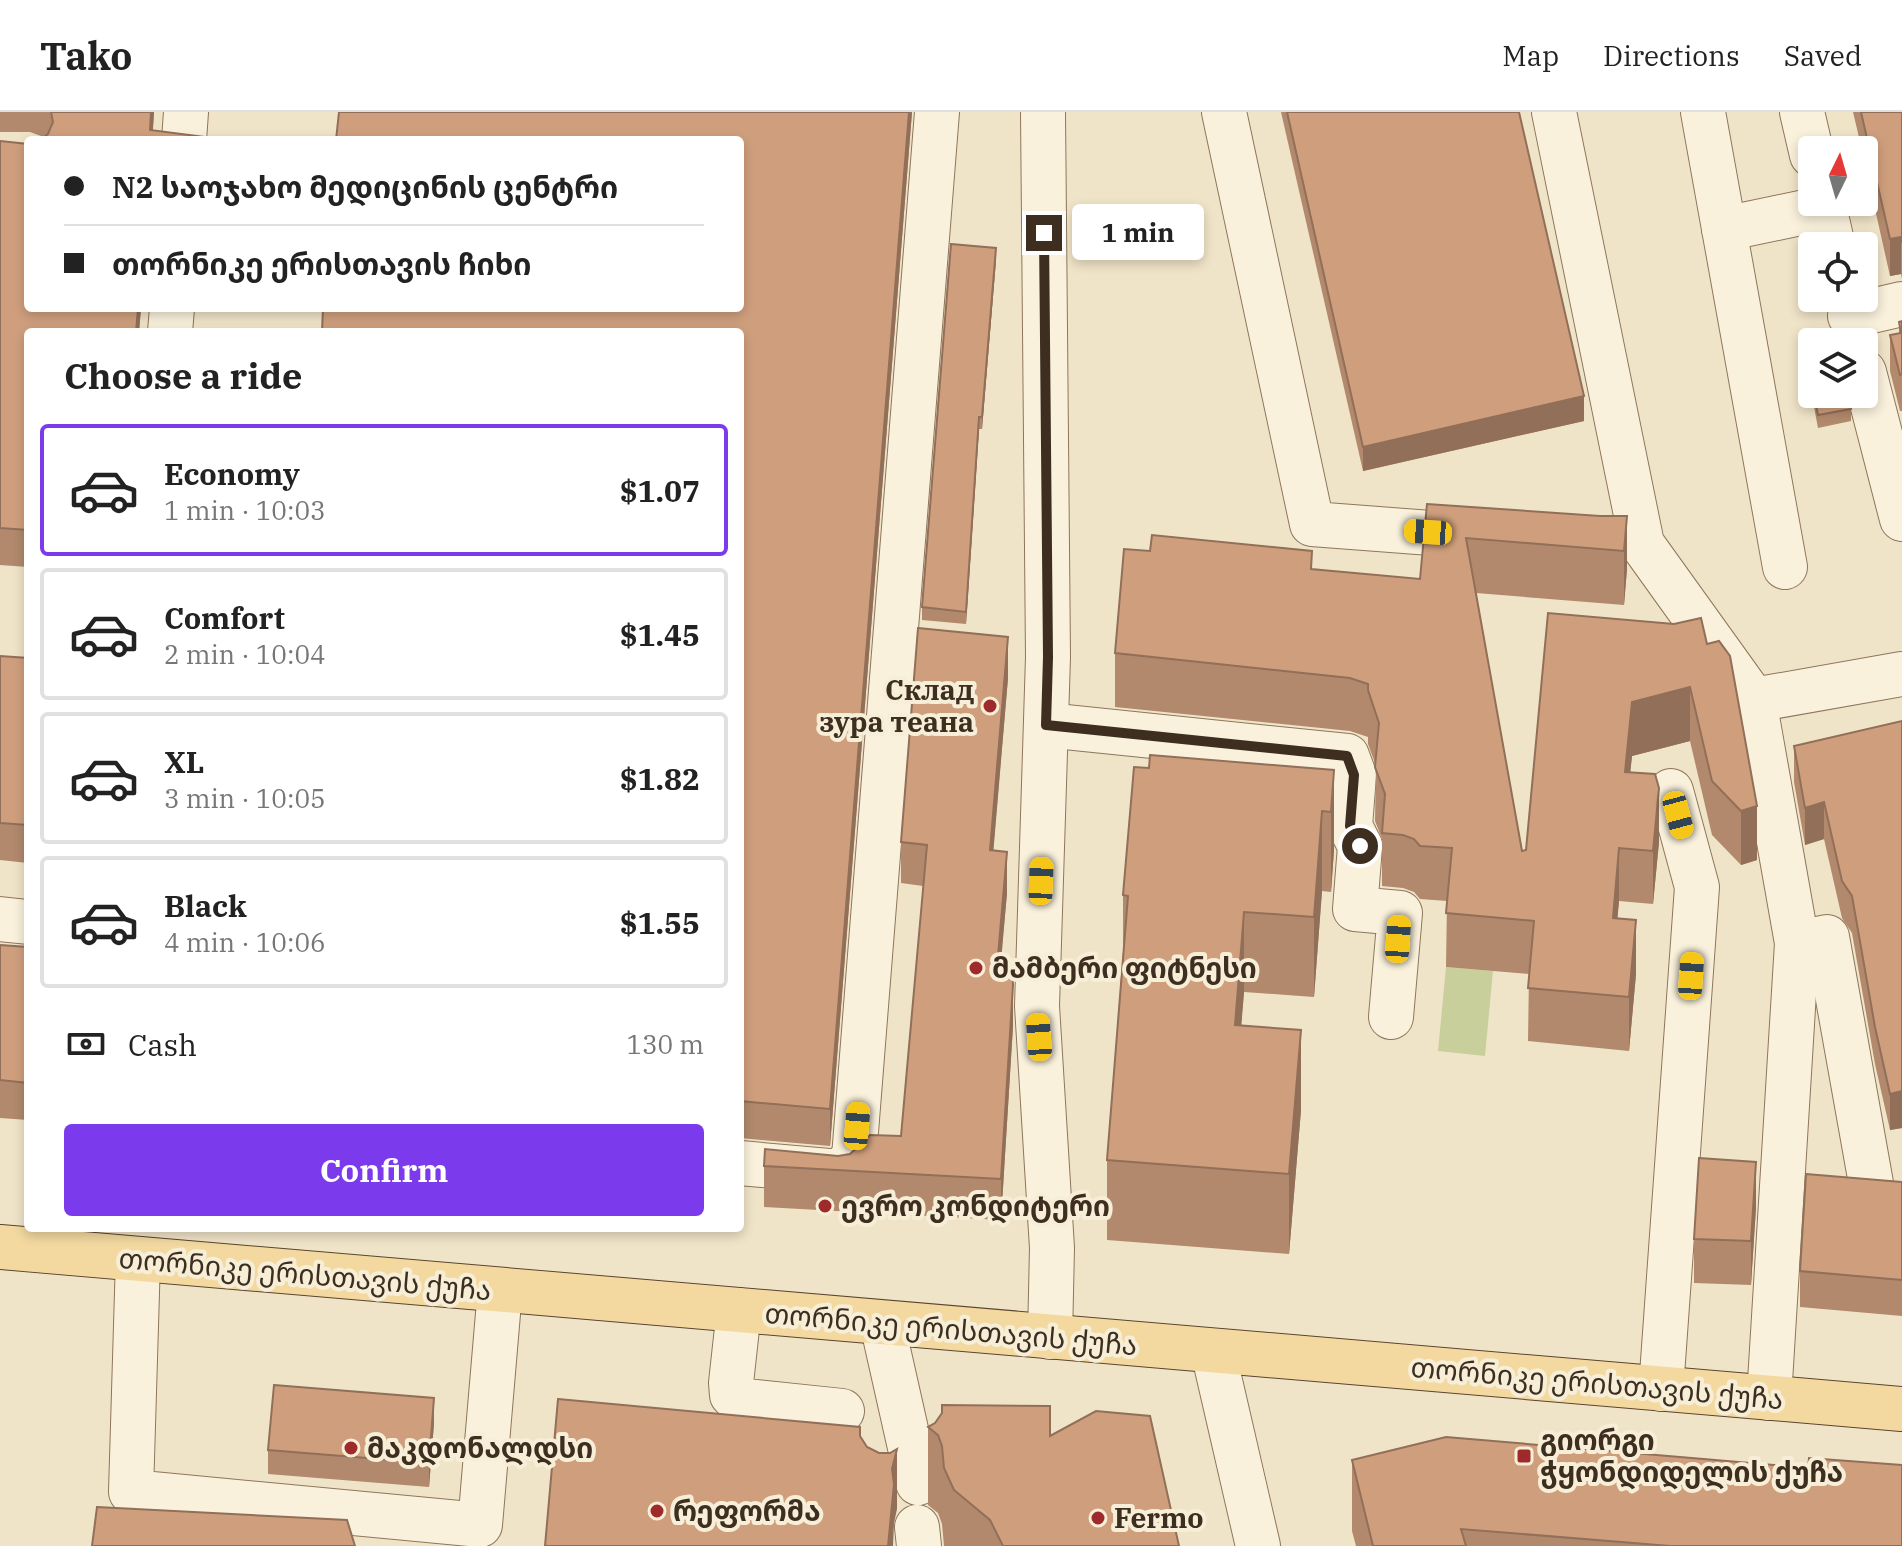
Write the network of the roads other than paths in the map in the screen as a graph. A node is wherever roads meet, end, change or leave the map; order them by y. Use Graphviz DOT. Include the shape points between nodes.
graph roads {
  1 [pos="186,112"];
  2 [pos="937,112"];
  3 [pos="1043,112"];
  4 [pos="1224,112"];
  5 [pos="1554,112"];
  6 [pos="1703,112"];
  7 [pos="1802,112"];
  8 [pos="184,136"];
  9 [pos="1808,136"];
  10 [pos="1827,219"];
  11 [pos="1724,229"];
  12 [pos="1902,304"];
  13 [pos="1851,319"];
  14 [pos="1873,408"];
  15 [pos="1902,519"];
  16 [pos="1526,540"];
  17 [pos="1785,567"];
  18 [pos="895,642"];
  19 [pos="941,646"];
  20 [pos="1002,652"];
  21 [pos="1048,657"];
  22 [pos="1902,674"];
  23 [pos="1754,700"];
  24 [pos="1046,725"];
  25 [pos="1671,791"];
  26 [pos="0,919"];
  27 [pos="24,922"];
  28 [pos="1797,943"];
  29 [pos="1391,1017"];
  30 [pos="744,1163"];
  31 [pos="1872,1189"];
  32 [pos="0,1247"];
  33 [pos="138,1259"];
  34 [pos="500,1290"];
  35 [pos="739,1310"];
  36 [pos="882,1323"];
  37 [pos="1050,1337"];
  38 [pos="1213,1351"];
  39 [pos="1661,1389"];
  40 [pos="1769,1398"];
  41 [pos="1902,1409"];
  42 [pos="842,1411"];
  43 [pos="901,1486"];
  44 [pos="1258,1546"];
  1 -- 8 [label="street"];
  2 -- 18 [label="street"];
  3 -- 21 [label="street"];
  4 -- 16 [label="street" via="1312,524"];
  5 -- 23 [label="street" via="1622,545"];
  6 -- 11 [label="street"];
  7 -- 9 [label="street"];
  10 -- 11 [label="street"];
  11 -- 17 [label="street"];
  12 -- 13 [label="street"];
  14 -- 15 [label="street"];
  18 -- 19 [label="street"];
  18 -- 30 [label="street" via="854,1157 840,1172"];
  20 -- 21 [label="street"];
  21 -- 24 [label="street"];
  22 -- 23 [label="street"];
  23 -- 28 [label="street"];
  24 -- 29 [label="street" via="1347,756 1354,775 1350,826 1360,846 1355,909 1400,913"];
  24 -- 37 [label="street" via="1037,1006 1052,1248"];
  25 -- 39 [label="street" via="1697,887"];
  26 -- 27 [label="street"];
  28 -- 31 [label="street" via="1827,937"];
  28 -- 40 [label="street"];
  32 -- 33 [label="main road, თორნიკე ერისთავის ქუჩა"];
  33 -- 34 [label="main road, თორნიკე ერისთავის ქუჩა"];
  33 -- 34 [label="street" via="131,1492 480,1525"];
  34 -- 35 [label="main road, თორნიკე ერისთავის ქუჩა"];
  35 -- 36 [label="main road, თორნიკე ერისთავის ქუჩა"];
  35 -- 42 [label="street" via="731,1383 737,1400"];
  36 -- 37 [label="main road, თორნიკე ერისთავის ქუჩა"];
  36 -- 43 [label="street" via="903,1410"];
  37 -- 38 [label="main road, თორნიკე ერისთავის ქუჩა"];
  38 -- 39 [label="main road, თორნიკე ერისთავის ქუჩა"];
  38 -- 44 [label="street"];
  39 -- 40 [label="main road, თორნიკე ერისთავის ქუჩა"];
  40 -- 41 [label="main road, თორნიკე ერისთავის ქუჩა"];
}
